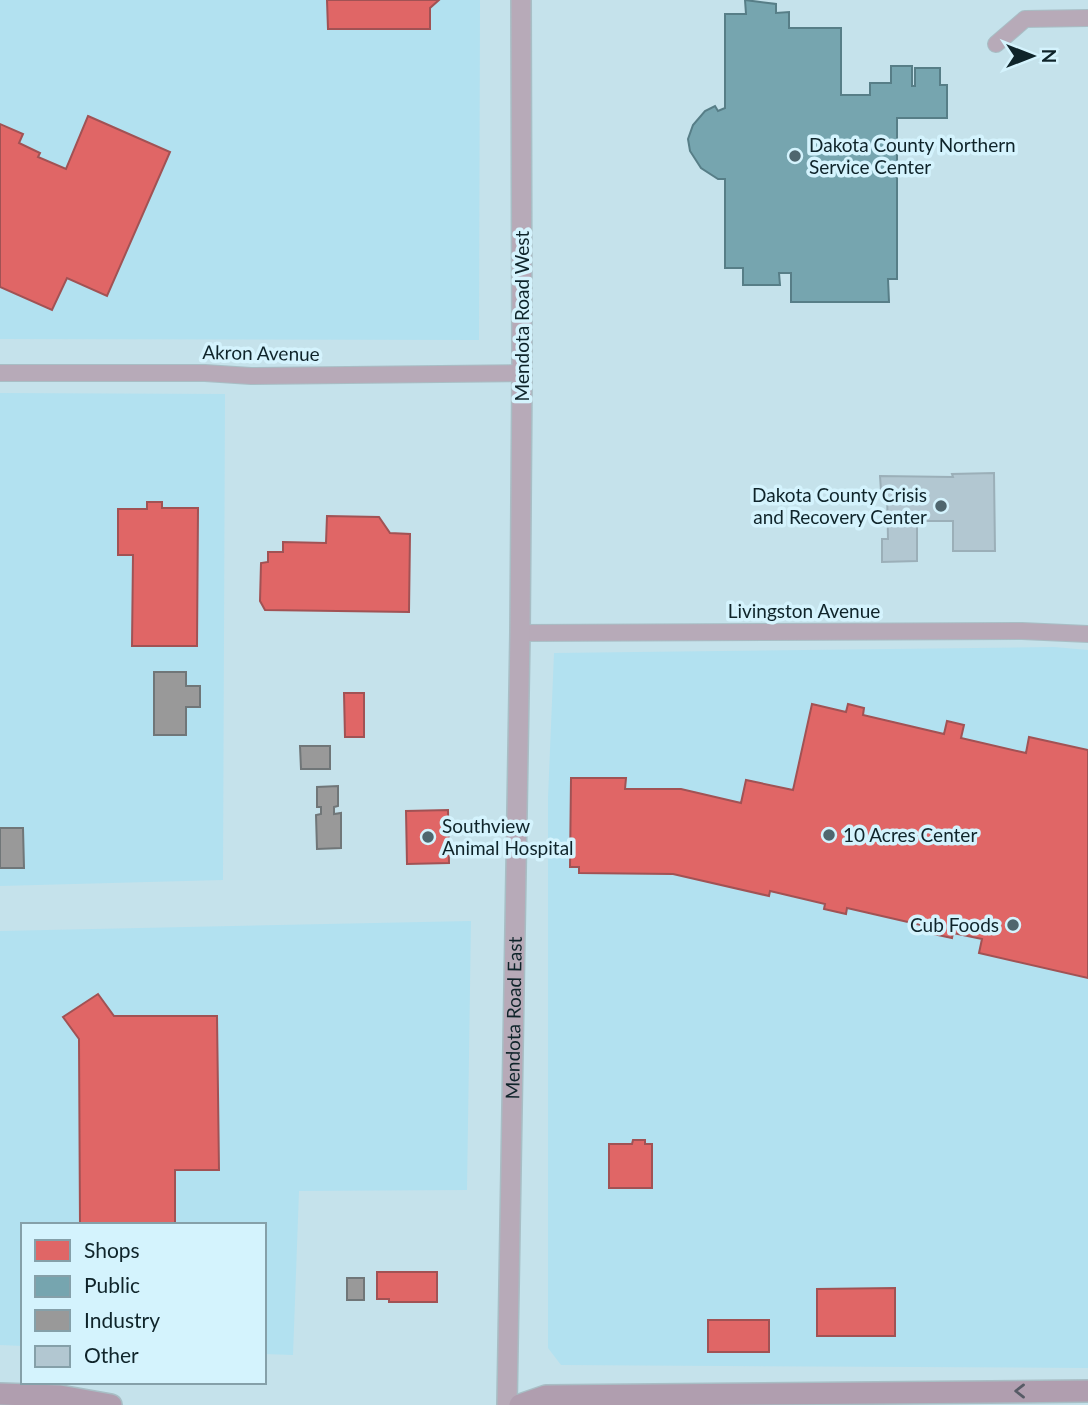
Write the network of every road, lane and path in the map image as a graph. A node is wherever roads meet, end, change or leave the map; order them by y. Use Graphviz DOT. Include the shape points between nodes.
graph roads {
  1 [pos="521,0"];
  2 [pos="1088,18"];
  3 [pos="996,44"];
  4 [pos="0,373"];
  5 [pos="522,373"];
  6 [pos="520,633"];
  7 [pos="1088,634"];
  8 [pos="1088,1392"];
  9 [pos="0,1394"];
  10 [pos="111,1405"];
  11 [pos="507,1405"];
  12 [pos="520,1405"];
  13 [pos="1082,1405"];
  1 -- 5 [label="street, Mendota Road West"];
  2 -- 3 [label="street" via="1025,19"];
  4 -- 5 [label="street, Akron Avenue"];
  5 -- 6 [label="street, Mendota Road West"];
  6 -- 7 [label="street, Livingston Avenue"];
  6 -- 11 [label="street, Mendota Road East"];
  8 -- 12 [label="main road, one-way" via="546,1396"];
  8 -- 13 [label="main road"];
  9 -- 10 [label="main road" via="60,1396"];
}
